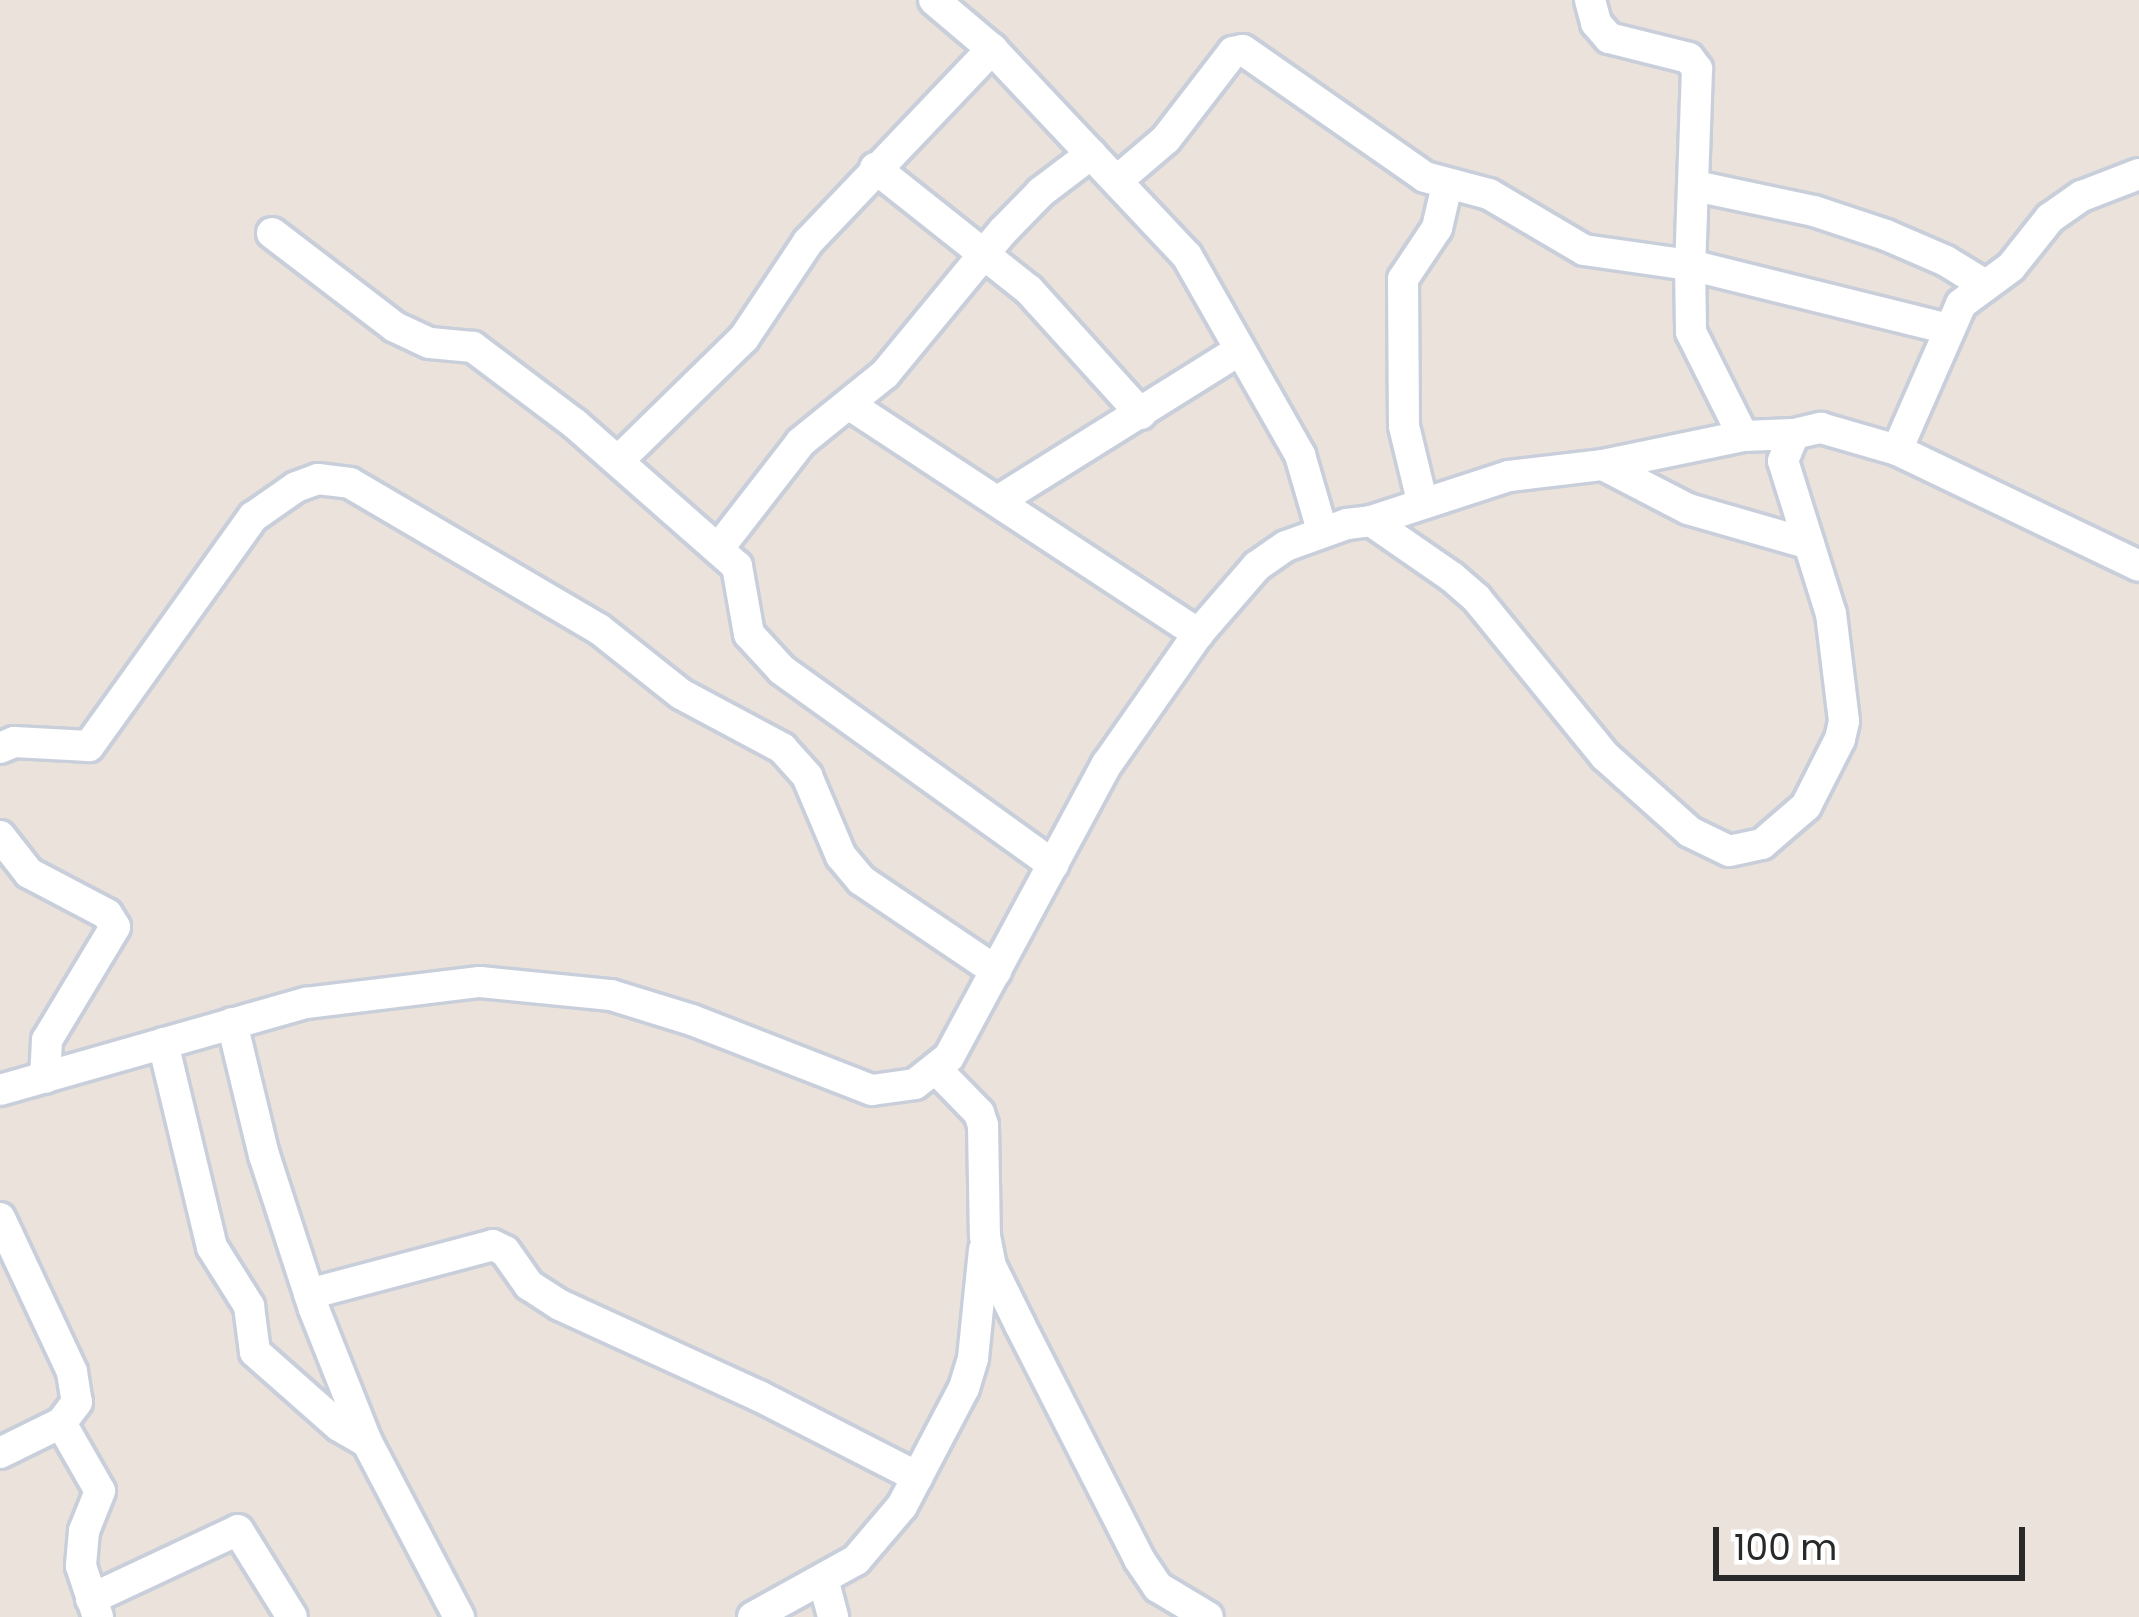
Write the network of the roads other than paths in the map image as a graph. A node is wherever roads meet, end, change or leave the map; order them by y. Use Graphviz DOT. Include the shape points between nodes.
graph roads {
  1 [pos="934,0"];
  2 [pos="1590,0"];
  3 [pos="992,49"];
  4 [pos="1091,154"];
  5 [pos="875,168"];
  6 [pos="2139,174"];
  7 [pos="1118,180"];
  8 [pos="1447,185"];
  9 [pos="1696,186"];
  10 [pos="272,233"];
  11 [pos="982,254"];
  12 [pos="1690,265"];
  13 [pos="1985,285"];
  14 [pos="1948,329"];
  15 [pos="1240,350"];
  16 [pos="850,405"];
  17 [pos="1141,414"];
  18 [pos="1794,434"];
  19 [pos="1743,436"];
  20 [pos="1897,450"];
  21 [pos="618,461"];
  22 [pos="1603,465"];
  23 [pos="998,501"];
  24 [pos="1422,501"];
  25 [pos="1371,521"];
  26 [pos="1322,530"];
  27 [pos="1809,544"];
  28 [pos="718,549"];
  29 [pos="2139,566"];
  30 [pos="1198,634"];
  31 [pos="0,748"];
  32 [pos="0,836"];
  33 [pos="1053,865"];
  34 [pos="996,971"];
  35 [pos="232,1023"];
  36 [pos="163,1043"];
  37 [pos="938,1071"];
  38 [pos="45,1078"];
  39 [pos="0,1090"];
  40 [pos="3,1235"];
  41 [pos="985,1236"];
  42 [pos="309,1294"];
  43 [pos="61,1423"];
  44 [pos="368,1442"];
  45 [pos="0,1453"];
  46 [pos="917,1477"];
  47 [pos="823,1579"];
  48 [pos="95,1608"];
  49 [pos="292,1617"];
  50 [pos="459,1617"];
  51 [pos="753,1617"];
  52 [pos="833,1617"];
  53 [pos="1208,1617"];
  1 -- 3 [label="street"];
  2 -- 9 [label="street" via="1610,38 1694,62"];
  3 -- 4 [label="street"];
  3 -- 5 [label="street"];
  4 -- 7 [label="street"];
  4 -- 11 [label="street"];
  5 -- 11 [label="street"];
  5 -- 21 [label="street" via="795,258 744,338"];
  6 -- 13 [label="street" via="2050,218 2018,261"];
  7 -- 8 [label="street" via="1166,139 1233,52 1243,50 1402,164"];
  7 -- 15 [label="street" via="1187,256"];
  8 -- 12 [label="street" via="1489,194 1584,250"];
  8 -- 24 [label="street" via="1437,228 1403,279 1404,426"];
  9 -- 12 [label="street"];
  9 -- 13 [label="street" via="1886,235"];
  10 -- 21 [label="street" via="415,340 473,347 491,358"];
  11 -- 16 [label="street" via="912,348"];
  11 -- 17 [label="street" via="1029,290"];
  12 -- 14 [label="street"];
  12 -- 19 [label="street" via="1691,332"];
  13 -- 14 [label="street" via="1961,304"];
  14 -- 20 [label="street"];
  15 -- 17 [label="street"];
  15 -- 26 [label="street" via="1300,455"];
  16 -- 23 [label="street"];
  16 -- 28 [label="street" via="801,442"];
  17 -- 23 [label="street"];
  18 -- 19 [label="street"];
  18 -- 20 [label="street" via="1821,428"];
  18 -- 27 [label="street" via="1783,461"];
  19 -- 22 [label="street"];
  20 -- 29 [label="street"];
  21 -- 28 [label="street"];
  22 -- 24 [label="street" via="1509,476"];
  22 -- 27 [label="street" via="1688,509"];
  23 -- 30 [label="street"];
  24 -- 25 [label="street"];
  25 -- 26 [label="street"];
  25 -- 27 [label="street" via="1478,599 1605,756 1690,832 1729,851 1762,844 1806,806 1840,740 1837,645"];
  26 -- 30 [label="street" via="1257,566"];
  28 -- 33 [label="street" via="742,578 744,620 758,647"];
  30 -- 33 [label="street" via="1127,731"];
  31 -- 34 [label="street" via="89,746 253,517 318,479 350,483 599,628 681,694 782,748 807,776 861,880"];
  32 -- 38 [label="street" via="29,873 107,914 116,927 47,1040"];
  33 -- 34 [label="street"];
  34 -- 37 [label="street"];
  35 -- 36 [label="street"];
  35 -- 37 [label="street" via="403,989 548,986 692,1020 872,1090 915,1084"];
  35 -- 42 [label="street"];
  36 -- 38 [label="street"];
  36 -- 44 [label="street" via="212,1246 248,1306 255,1352"];
  37 -- 41 [label="street" via="979,1113"];
  38 -- 39 [label="street"];
  40 -- 43 [label="street" via="72,1372 77,1402"];
  41 -- 46 [label="street" via="973,1358"];
  41 -- 53 [label="street" via="991,1266 1139,1558 1158,1587"];
  42 -- 44 [label="street"];
  42 -- 46 [label="street" via="493,1245 560,1306"];
  43 -- 45 [label="street"];
  43 -- 48 [label="street" via="100,1491 81,1552"];
  44 -- 50 [label="street"];
  46 -- 47 [label="street" via="880,1536"];
  47 -- 51 [label="street"];
  47 -- 52 [label="street"];
  48 -- 49 [label="street" via="238,1530"];
}
